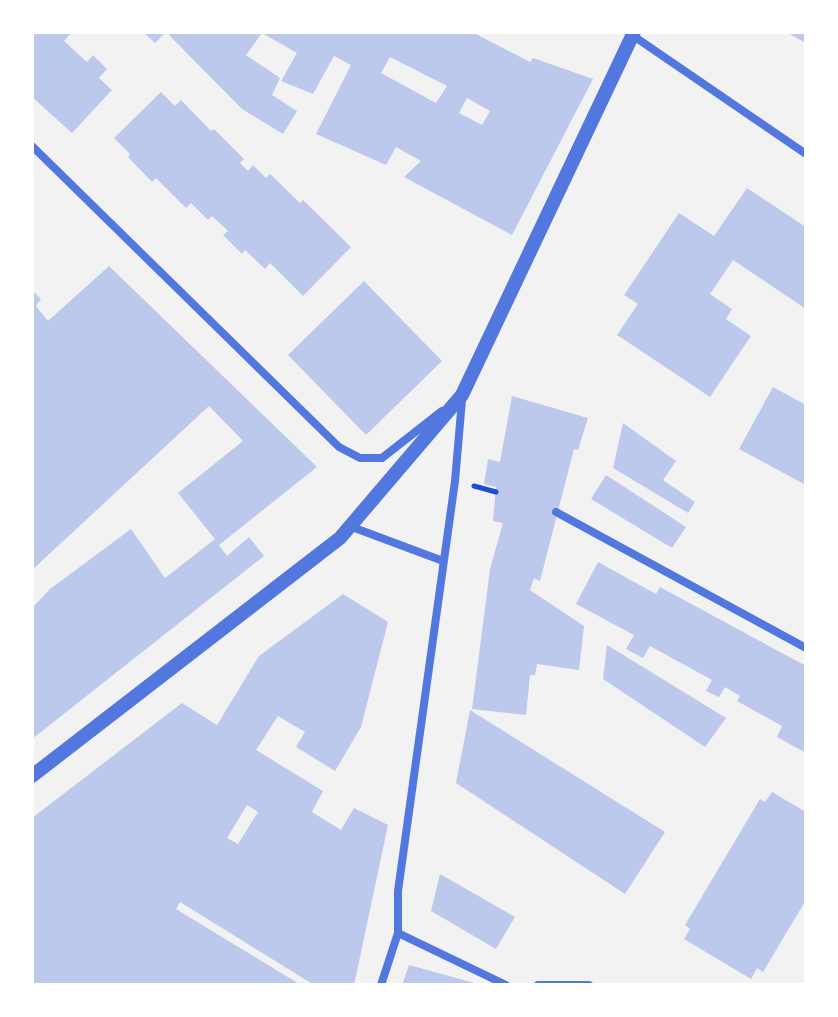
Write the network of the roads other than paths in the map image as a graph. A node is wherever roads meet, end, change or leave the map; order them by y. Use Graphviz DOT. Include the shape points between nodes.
graph roads {
  1 [pos="633,33"];
  2 [pos="32,146"];
  3 [pos="806,154"];
  4 [pos="462,395"];
  5 [pos="556,512"];
  6 [pos="352,527"];
  7 [pos="443,561"];
  8 [pos="806,648"];
  9 [pos="32,776"];
  10 [pos="398,933"];
  11 [pos="381,985"];
  12 [pos="506,985"];
  13 [pos="538,985"];
  14 [pos="589,985"];
  1 -- 3 [label="street"];
  1 -- 4 [label="street"];
  2 -- 4 [label="street" via="339,447 360,458 382,458"];
  4 -- 6 [label="street"];
  4 -- 7 [label="street"];
  5 -- 8 [label="street"];
  6 -- 7 [label="street"];
  6 -- 9 [label="street"];
  7 -- 10 [label="street" via="398,891"];
  10 -- 11 [label="street"];
  10 -- 12 [label="street"];
  13 -- 14 [label="street"];
}
